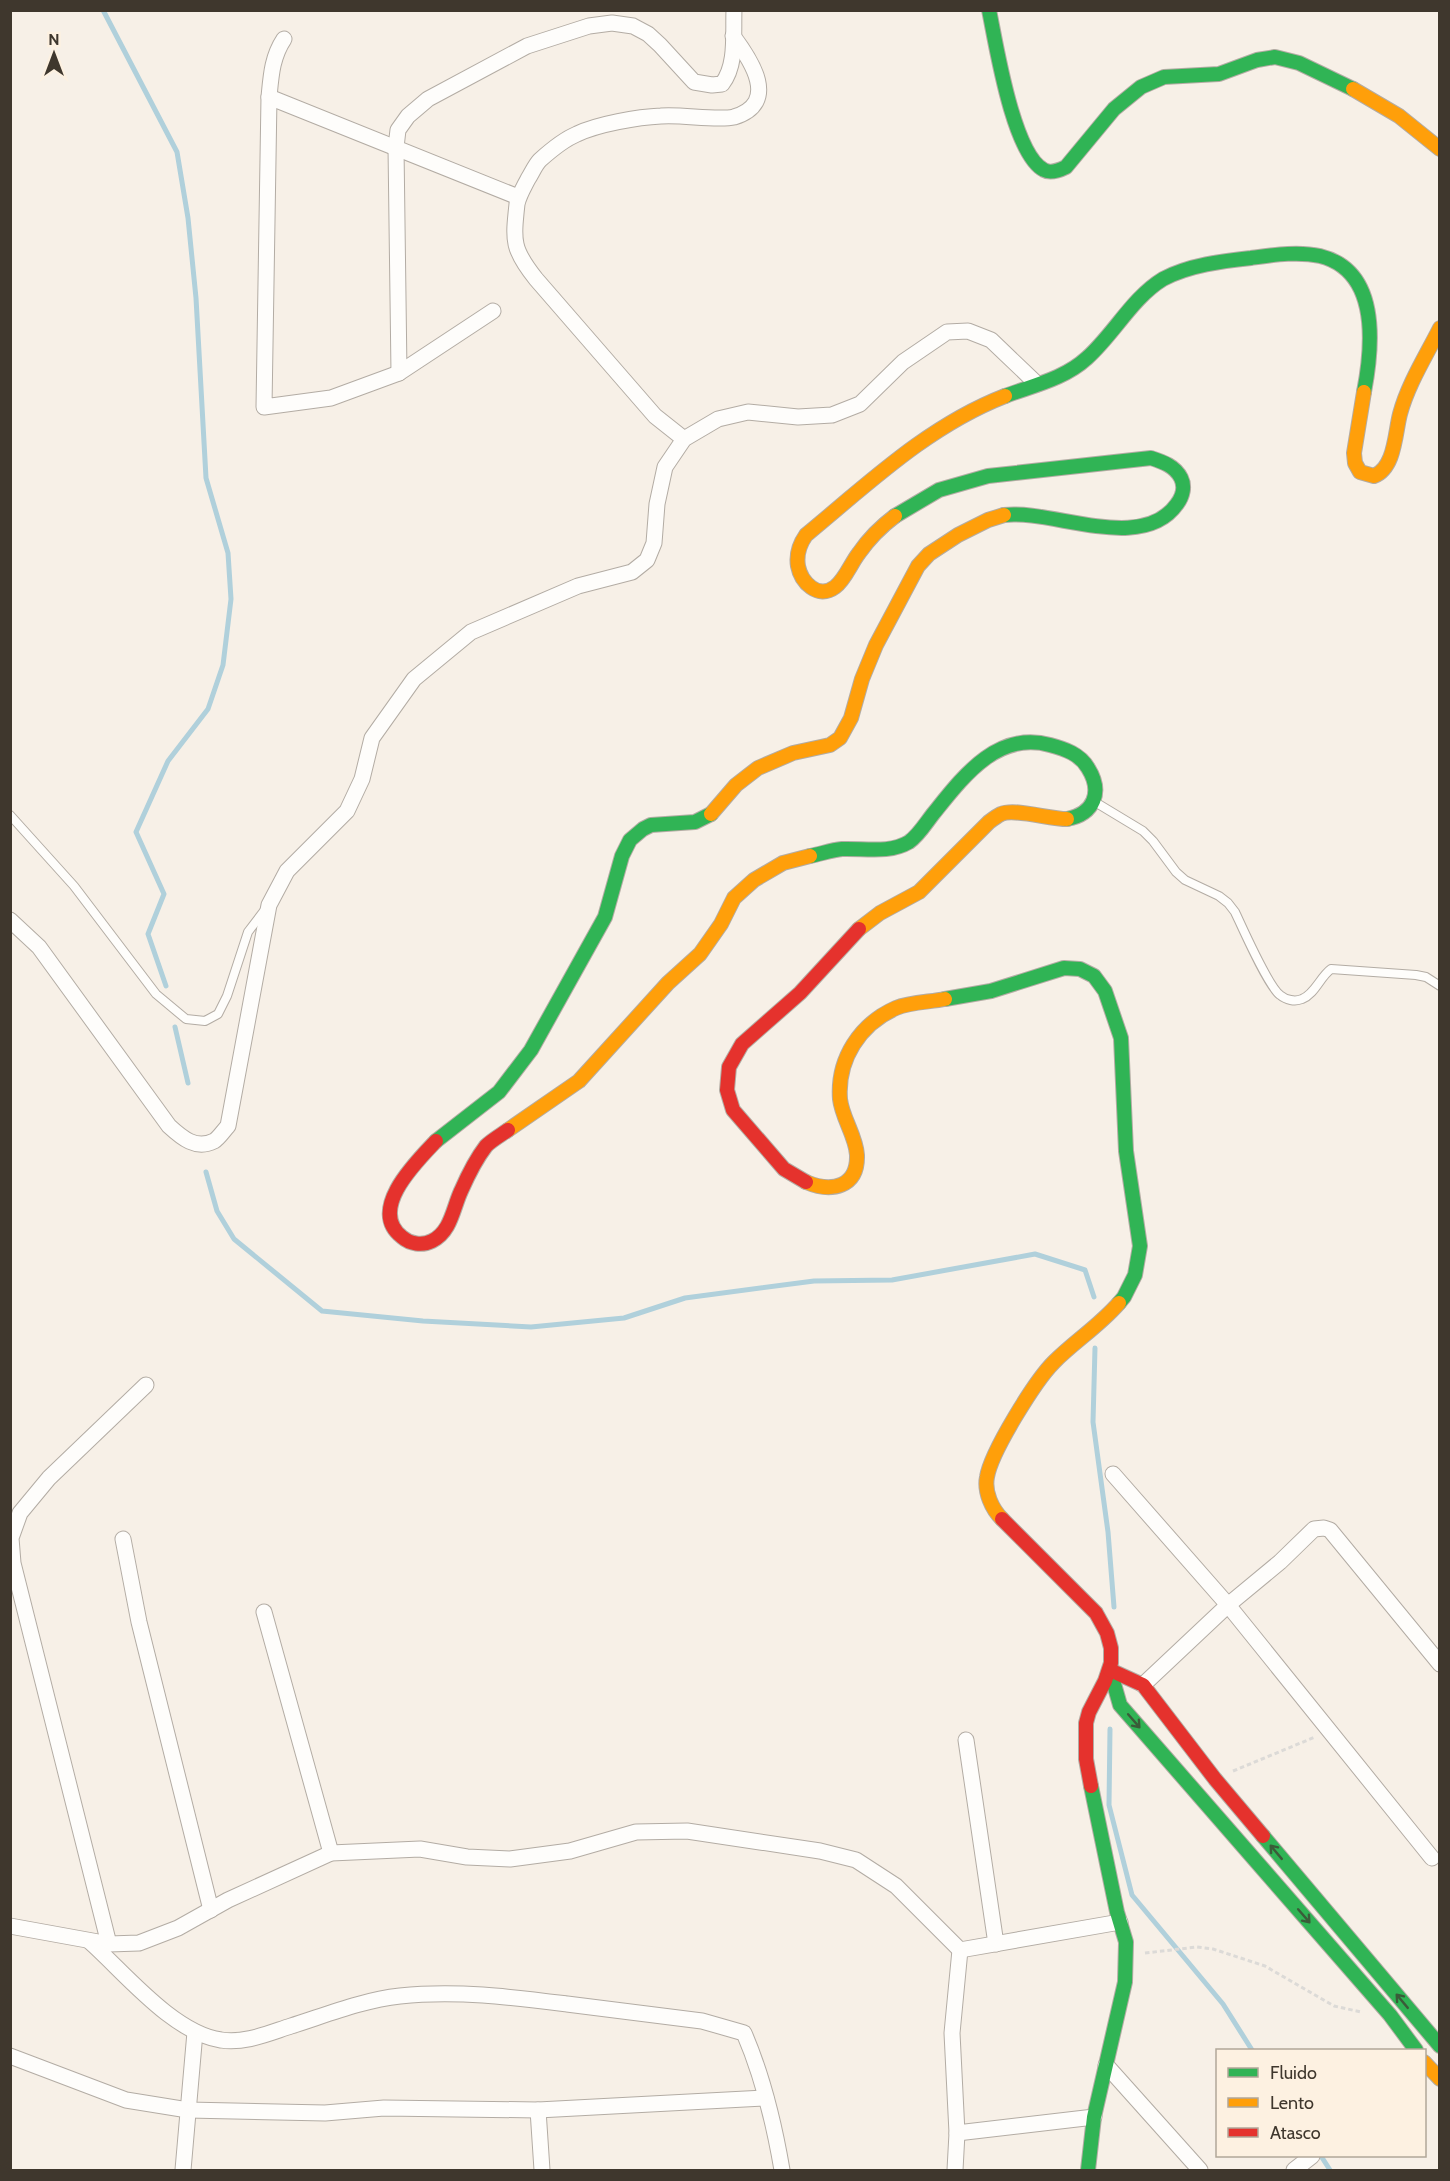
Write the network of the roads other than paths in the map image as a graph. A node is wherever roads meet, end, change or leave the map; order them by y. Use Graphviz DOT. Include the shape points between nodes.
graph roads {
  1 [pos="734,10"];
  2 [pos="989,10"];
  3 [pos="733,36"];
  4 [pos="284,39"];
  5 [pos="269,97"];
  6 [pos="396,147"];
  7 [pos="1440,149"];
  8 [pos="518,197"];
  9 [pos="493,311"];
  10 [pos="1440,328"];
  11 [pos="399,373"];
  12 [pos="1037,384"];
  13 [pos="684,439"];
  14 [pos="1094,801"];
  15 [pos="10,814"];
  16 [pos="269,905"];
  17 [pos="10,920"];
  18 [pos="1440,987"];
  19 [pos="146,1385"];
  20 [pos="1113,1474"];
  21 [pos="123,1539"];
  22 [pos="1228,1605"];
  23 [pos="264,1612"];
  24 [pos="1440,1664"];
  25 [pos="1110,1670"];
  26 [pos="1143,1685"];
  27 [pos="966,1740"];
  28 [pos="331,1853"];
  29 [pos="1432,1858"];
  30 [pos="211,1910"];
  31 [pos="1120,1922"];
  32 [pos="10,1926"];
  33 [pos="89,1941"];
  34 [pos="109,1944"];
  35 [pos="996,1944"];
  36 [pos="960,1950"];
  37 [pos="195,2032"];
  38 [pos="1440,2046"];
  39 [pos="1415,2049"];
  40 [pos="10,2056"];
  41 [pos="1426,2060"];
  42 [pos="1426,2062"];
  43 [pos="1106,2065"];
  44 [pos="1440,2079"];
  45 [pos="766,2098"];
  46 [pos="188,2110"];
  47 [pos="538,2110"];
  48 [pos="1094,2117"];
  49 [pos="957,2133"];
  50 [pos="1310,2157"];
  51 [pos="183,2170"];
  52 [pos="542,2170"];
  53 [pos="782,2170"];
  54 [pos="955,2170"];
  55 [pos="1088,2170"];
  56 [pos="1200,2170"];
  57 [pos="1294,2170"];
  1 -- 3 [label="street"];
  2 -- 7 [label="street" via="1019,136 1031,160 1046,171 1065,167 1098,125 1149,83 1169,75 1230,71 1261,58 1298,62 1368,95 1424,133"];
  3 -- 6 [label="street" via="728,76 722,84 712,85 694,82 660,45 633,26 589,26 527,46 428,99 398,130"];
  3 -- 8 [label="street" via="757,75 759,93 755,104 745,112 732,117 662,116 576,134 538,161"];
  4 -- 5 [label="street" via="274,60"];
  5 -- 6 [label="street"];
  5 -- 11 [label="street" via="264,406 331,398"];
  6 -- 8 [label="street"];
  6 -- 11 [label="street"];
  8 -- 13 [label="street" via="513,237 522,262 656,416"];
  9 -- 11 [label="street"];
  10 -- 12 [label="street" via="1402,408 1388,464 1374,477 1359,472 1355,463 1370,345 1363,295 1353,274 1317,256 1222,262 1186,269 1164,279 1139,299 1074,369"];
  12 -- 13 [label="street" via="992,340 968,331 947,332 903,362 860,404 832,415 798,417 748,412 718,419"];
  12 -- 14 [label="street" via="963,415 932,434 806,535 797,559 808,586 819,592 830,591 860,551 893,517 939,490 988,476 1151,458 1177,468 1182,479 1180,500 1170,513 1143,525 1101,527 1014,514 996,517 936,547 920,561 874,650 841,737 832,744 764,765 734,787 706,819 648,826 635,834 627,846 602,923 541,1033 513,1077 494,1097 447,1131 413,1165 391,1200 389,1215 393,1229 403,1240 414,1244 428,1244 440,1236 450,1225 457,1200 488,1144 579,1081 668,983 700,954 734,898 754,879 783,863 839,849 901,846 912,840 985,757 1010,744 1040,742 1069,750 1089,767 1095,786"];
  13 -- 16 [label="street" via="665,467 654,543 647,560 632,572 578,586 471,632 414,679 372,738 362,779 347,811 287,871"];
  14 -- 18 [label="lane" via="1143,831 1176,872 1228,903 1270,981 1286,999 1304,998 1331,969 1416,975"];
  14 -- 25 [label="street" via="1086,813 1069,819 1012,812 989,822 920,892 860,928 800,993 742,1044 729,1067 727,1090 733,1110 784,1169 815,1186 841,1186 856,1170 857,1152 840,1101 840,1083 856,1038 874,1020 898,1007 991,991 1064,968 1080,969 1094,976 1105,991 1121,1038 1126,1151 1140,1246 1138,1264 1124,1297 1104,1320 1053,1363 1019,1411 992,1458 986,1479 989,1500 999,1516 1103,1623 1110,1647"];
  15 -- 16 [label="lane" via="74,886 156,994 186,1019 205,1021 218,1014 248,932"];
  16 -- 17 [label="street" via="228,1126 215,1140 199,1143 184,1140 170,1126 39,947"];
  19 -- 34 [label="street" via="49,1478 20,1513 11,1538 13,1563"];
  20 -- 22 [label="street"];
  21 -- 30 [label="street"];
  22 -- 24 [label="street" via="1314,1530 1324,1528 1330,1530"];
  22 -- 26 [label="street"];
  22 -- 29 [label="street"];
  23 -- 28 [label="street"];
  25 -- 26 [label="street"];
  25 -- 31 [label="street" via="1089,1712 1085,1735 1086,1759"];
  25 -- 39 [label="street, one-way" via="1120,1705 1390,2014"];
  38 -- 26 [label="street, one-way" via="1215,1779"];
  27 -- 35 [label="street"];
  28 -- 30 [label="street"];
  28 -- 36 [label="street" via="420,1849 510,1859 570,1851 636,1832 655,1831 687,1831 820,1851 856,1860 896,1886"];
  30 -- 34 [label="street" via="178,1928 139,1942"];
  31 -- 35 [label="street"];
  31 -- 43 [label="street" via="1126,1942 1125,1982"];
  32 -- 33 [label="street"];
  33 -- 34 [label="street"];
  33 -- 37 [label="street" via="118,1966 138,1991"];
  35 -- 36 [label="street"];
  36 -- 49 [label="street" via="952,2033"];
  37 -- 45 [label="street" via="221,2041 252,2039 358,2004 398,1996 500,1996 702,2020 744,2033"];
  37 -- 46 [label="street"];
  38 -- 41 [label="street"];
  40 -- 46 [label="street" via="126,2100"];
  42 -- 44 [label="street"];
  43 -- 48 [label="street"];
  43 -- 56 [label="street"];
  45 -- 47 [label="street"];
  45 -- 53 [label="street"];
  46 -- 47 [label="street"];
  46 -- 51 [label="street"];
  47 -- 52 [label="street"];
  48 -- 49 [label="street"];
  48 -- 55 [label="street"];
  49 -- 54 [label="street"];
  50 -- 57 [label="street"];
}
